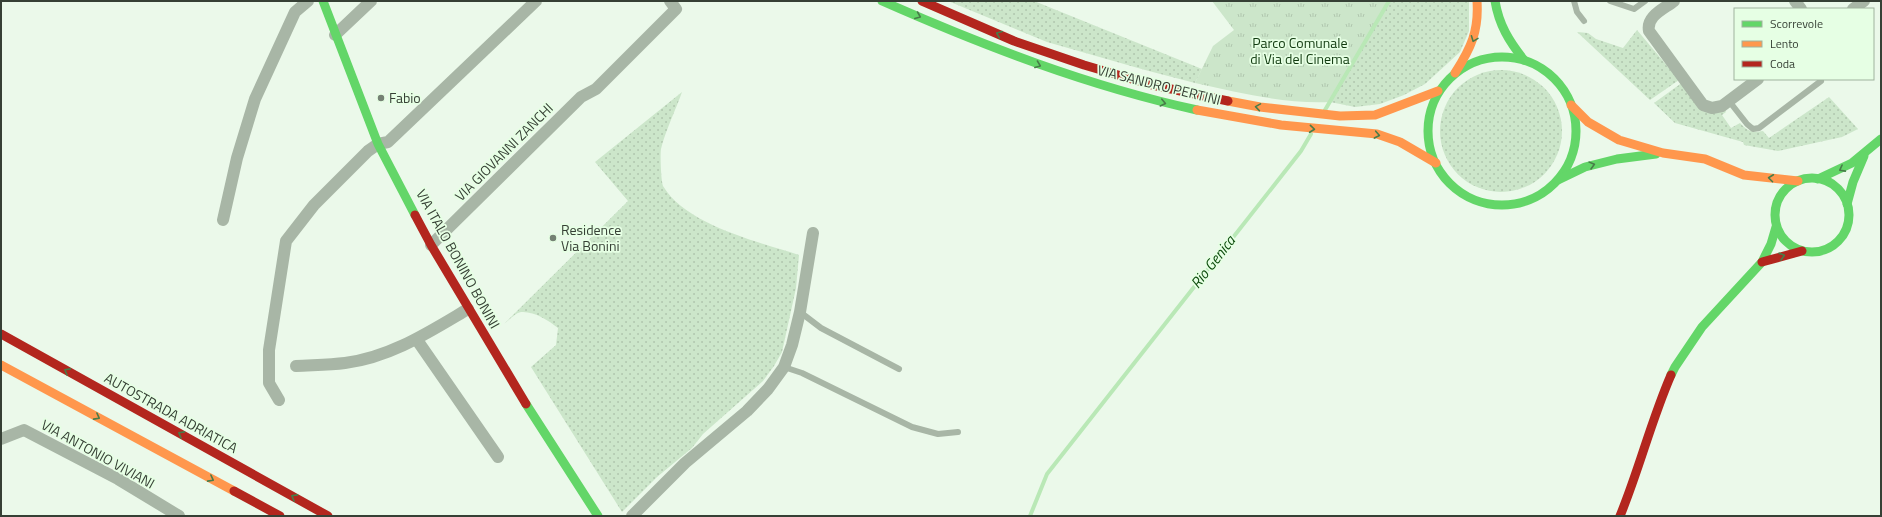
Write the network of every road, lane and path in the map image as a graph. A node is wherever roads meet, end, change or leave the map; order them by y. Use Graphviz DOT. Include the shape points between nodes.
graph roads {
  1 [pos="308,1"];
  2 [pos="323,1"];
  3 [pos="371,1"];
  4 [pos="536,1"];
  5 [pos="670,1"];
  6 [pos="882,1"];
  7 [pos="922,1"];
  8 [pos="1477,1"];
  9 [pos="1495,1"];
  10 [pos="1574,1"];
  11 [pos="1610,1"];
  12 [pos="1645,1"];
  13 [pos="1674,1"];
  14 [pos="1864,1"];
  15 [pos="1854,8"];
  16 [pos="1584,21"];
  17 [pos="335,35"];
  18 [pos="1524,60"];
  19 [pos="1455,73"];
  20 [pos="1757,80"];
  21 [pos="1821,81"];
  22 [pos="1438,91"];
  23 [pos="1729,101"];
  24 [pos="1571,104"];
  25 [pos="1881,139"];
  26 [pos="378,144"];
  27 [pos="1663,153"];
  28 [pos="1864,156"];
  29 [pos="1436,163"];
  30 [pos="1744,175"];
  31 [pos="1818,179"];
  32 [pos="1556,181"];
  33 [pos="1798,181"];
  34 [pos="1755,184"];
  35 [pos="1769,199"];
  36 [pos="1847,204"];
  37 [pos="1775,208"];
  38 [pos="223,220"];
  39 [pos="1776,227"];
  40 [pos="813,234"];
  41 [pos="430,245"];
  42 [pos="1802,251"];
  43 [pos="1762,262"];
  44 [pos="468,309"];
  45 [pos="800,312"];
  46 [pos="1,334"];
  47 [pos="417,340"];
  48 [pos="1,365"];
  49 [pos="296,366"];
  50 [pos="784,367"];
  51 [pos="899,369"];
  52 [pos="279,400"];
  53 [pos="958,432"];
  54 [pos="1,439"];
  55 [pos="498,457"];
  56 [pos="179,516"];
  57 [pos="280,516"];
  58 [pos="328,516"];
  59 [pos="598,516"];
  60 [pos="632,516"];
  61 [pos="1620,516"];
  1 -- 38 [label="street" via="295,12 255,99 237,158"];
  2 -- 17 [label="main road, VIA ITALO BONINO BONINI"];
  3 -- 17 [label="street"];
  4 -- 26 [label="street" via="388,142"];
  5 -- 41 [label="street, VIA GIOVANNI ZANCHI" via="676,9 596,89 581,96"];
  6 -- 29 [label="main road, VIA SANDRO PERTINI, one-way" via="1064,74 1140,97 1247,121 1378,134 1417,150"];
  22 -- 7 [label="main road, VIA SANDRO PERTINI, one-way" via="1375,115 1340,116 1297,112 1205,97 1107,72 1014,40"];
  8 -- 19 [label="main road, one-way" via="1479,15 1476,37"];
  9 -- 18 [label="main road" via="1504,37"];
  10 -- 16 [label="lane" via="1577,12"];
  11 -- 12 [label="lane" via="1634,10"];
  13 -- 23 [label="street" via="1650,18 1649,31 1703,105 1712,108"];
  14 -- 15 [label="street"];
  17 -- 26 [label="main road, VIA ITALO BONINO BONINI"];
  18 -- 19 [label="main road" via="1500,57 1476,61"];
  18 -- 24 [label="main road" via="1544,70 1560,85"];
  19 -- 22 [label="main road"];
  20 -- 23 [label="street"];
  21 -- 23 [label="lane" via="1759,128 1753,129 1746,124"];
  22 -- 29 [label="main road" via="1430,111 1427,132 1431,154"];
  24 -- 27 [label="main road" via="1588,122 1620,140"];
  24 -- 32 [label="main road" via="1576,124 1575,145 1568,164"];
  25 -- 28 [label="main road"];
  26 -- 41 [label="main road, VIA ITALO BONINO BONINI"];
  26 -- 52 [label="street" via="314,205 286,241 269,350 269,383"];
  27 -- 30 [label="main road" via="1705,159"];
  32 -- 27 [label="main road, one-way" via="1585,167 1610,160"];
  28 -- 31 [label="main road, one-way" via="1840,171"];
  28 -- 36 [label="main road"];
  29 -- 32 [label="main road" via="1455,189 1474,200 1496,205 1518,203 1539,195"];
  33 -- 30 [label="main road, one-way"];
  30 -- 34 [label="main road"];
  31 -- 33 [label="main road"];
  31 -- 36 [label="main road" via="1836,187"];
  33 -- 37 [label="main road" via="1783,192"];
  35 -- 37 [label="main road"];
  36 -- 42 [label="main road" via="1848,222 1841,238 1819,252"];
  37 -- 39 [label="main road"];
  39 -- 42 [label="main road" via="1783,240"];
  39 -- 43 [label="main road"];
  40 -- 45 [label="street"];
  41 -- 44 [label="main road, VIA ITALO BONINO BONINI"];
  43 -- 42 [label="main road, one-way"];
  43 -- 61 [label="main road" via="1702,327 1675,367 1660,401"];
  44 -- 47 [label="street"];
  44 -- 59 [label="main road, VIA ITALO BONINO BONINI" via="511,382"];
  45 -- 50 [label="street"];
  45 -- 51 [label="lane" via="821,328"];
  58 -- 46 [label="main road, AUTOSTRADA ADRIATICA, one-way"];
  47 -- 49 [label="street" via="388,352 345,363"];
  47 -- 55 [label="street"];
  48 -- 57 [label="main road, one-way"];
  50 -- 53 [label="lane" via="802,373 912,427 938,434"];
  50 -- 60 [label="street" via="768,389 685,463"];
  54 -- 56 [label="street, VIA ANTONIO VIVIANI" via="24,430 118,479"];
}
